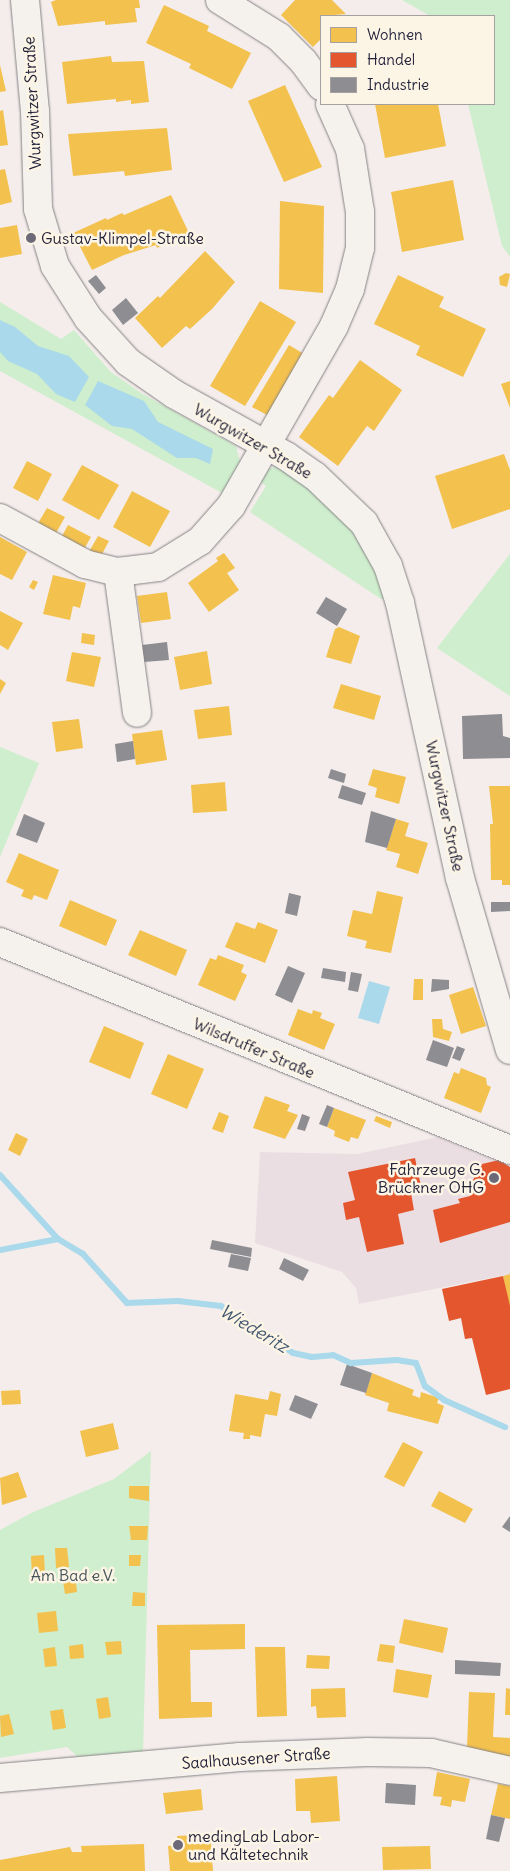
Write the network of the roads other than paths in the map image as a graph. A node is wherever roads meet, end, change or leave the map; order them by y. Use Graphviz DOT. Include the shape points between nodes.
graph roads {
  1 [pos="25,0"];
  2 [pos="220,0"];
  3 [pos="320,85"];
  4 [pos="330,105"];
  5 [pos="266,446"];
  6 [pos="0,518"];
  7 [pos="118,572"];
  8 [pos="137,712"];
  9 [pos="0,942"];
  10 [pos="510,1050"];
  11 [pos="510,1150"];
  12 [pos="510,1771"];
  13 [pos="0,1778"];
  1 -- 5 [label="street, Wurgwitzer Straße" via="38,209 55,266 88,318 128,362 174,394"];
  2 -- 3 [label="street" via="278,37 303,60"];
  4 -- 5 [label="street" via="350,149 360,212 360,248 350,289 334,326"];
  5 -- 7 [label="street" via="231,506 200,541 158,567"];
  5 -- 10 [label="street, Wurgwitzer Straße" via="315,476 344,503 364,524 388,566 400,603 460,878"];
  6 -- 7 [label="street" via="85,564"];
  7 -- 8 [label="street"];
  9 -- 11 [label="street, Wilsdruffer Straße"];
  12 -- 13 [label="street, Saalhausener Straße" via="431,1753 341,1752 240,1757"];
}
